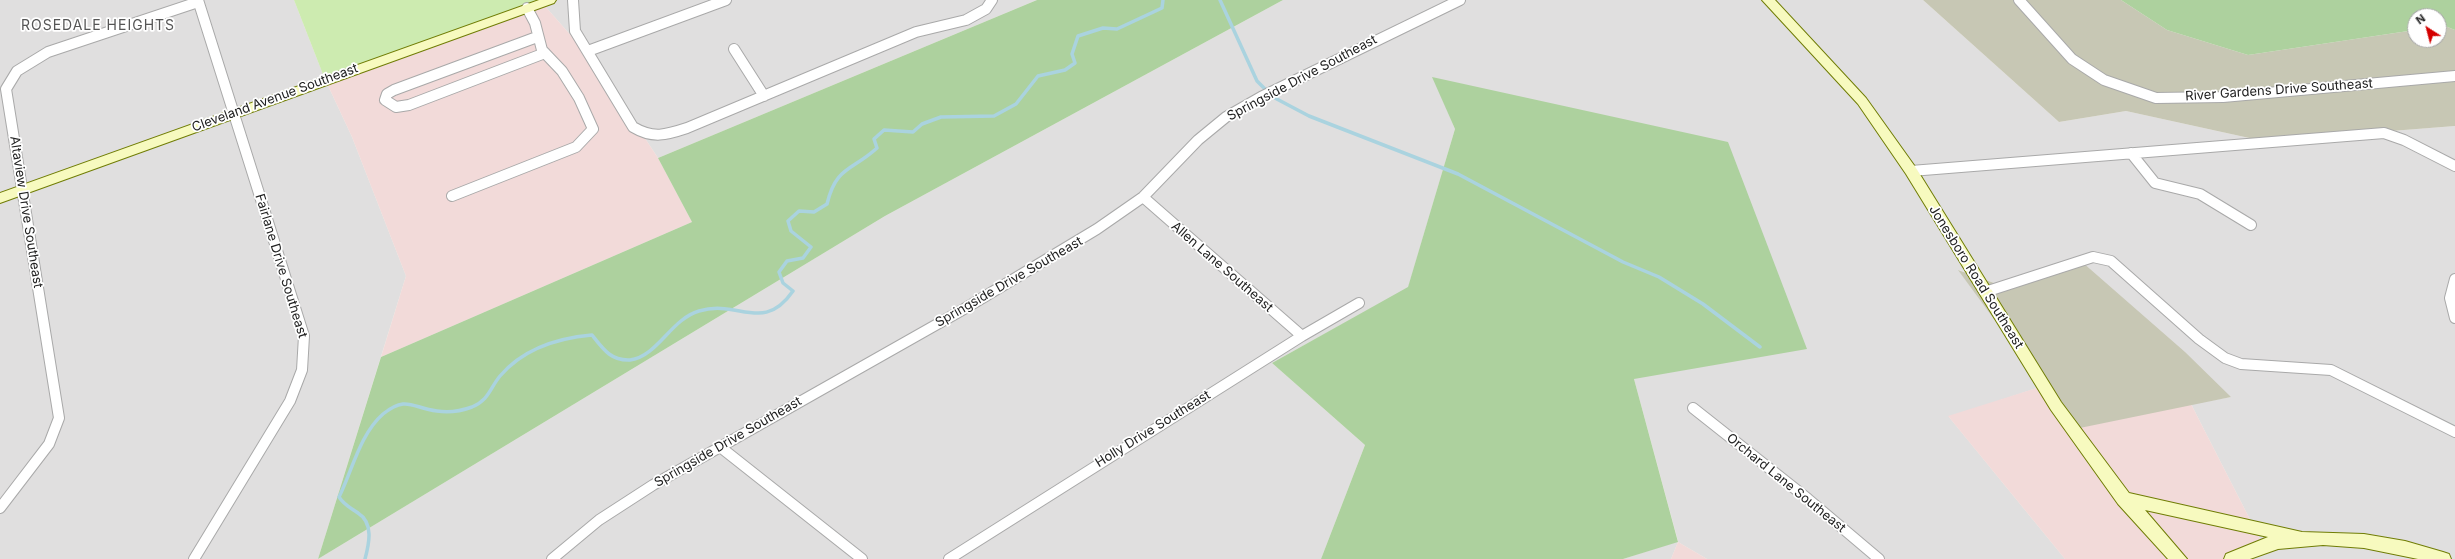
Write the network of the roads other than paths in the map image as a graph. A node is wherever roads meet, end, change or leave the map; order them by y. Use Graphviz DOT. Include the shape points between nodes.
graph roads {
  1 [pos="550,0"];
  2 [pos="726,0"];
  3 [pos="992,0"];
  4 [pos="1460,0"];
  5 [pos="1768,0"];
  6 [pos="2019,0"];
  7 [pos="198,1"];
  8 [pos="573,2"];
  9 [pos="527,8"];
  10 [pos="537,37"];
  11 [pos="734,49"];
  12 [pos="588,51"];
  13 [pos="545,53"];
  14 [pos="2455,76"];
  15 [pos="764,96"];
  16 [pos="234,113"];
  17 [pos="2131,153"];
  18 [pos="2455,166"];
  19 [pos="1911,171"];
  20 [pos="23,189"];
  21 [pos="452,196"];
  22 [pos="1143,197"];
  23 [pos="0,198"];
  24 [pos="2251,225"];
  25 [pos="2455,279"];
  26 [pos="1986,292"];
  27 [pos="1359,303"];
  28 [pos="2455,318"];
  29 [pos="1302,336"];
  30 [pos="1693,408"];
  31 [pos="2455,432"];
  32 [pos="719,446"];
  33 [pos="2124,499"];
  34 [pos="0,508"];
  35 [pos="2306,539"];
  36 [pos="194,559"];
  37 [pos="552,559"];
  38 [pos="862,559"];
  39 [pos="949,559"];
  40 [pos="1879,559"];
  41 [pos="2179,559"];
  42 [pos="2232,559"];
  43 [pos="2443,559"];
  1 -- 9 [label="main road, Cleveland Avenue Southeast"];
  2 -- 12 [label="street"];
  3 -- 15 [label="street" via="986,9 966,20 916,32"];
  4 -- 22 [label="street, Springside Drive Southeast" via="1261,97 1226,117 1198,140"];
  5 -- 19 [label="main road, Jonesboro Road Southeast" via="1862,101"];
  6 -- 14 [label="street, River Gardens Drive Southeast" via="2072,59 2104,80 2156,98 2223,97"];
  7 -- 16 [label="street, Fairlane Drive Southeast"];
  7 -- 20 [label="street, Altaview Drive Southeast" via="48,52 26,63 13,74 7,82 6,89"];
  8 -- 12 [label="street" via="575,31"];
  9 -- 10 [label="street" via="535,23"];
  9 -- 16 [label="main road, Cleveland Avenue Southeast"];
  10 -- 13 [label="street"];
  10 -- 13 [label="street" via="394,90 387,94 385,100 389,105 398,108 409,105"];
  11 -- 15 [label="street"];
  12 -- 15 [label="street" via="633,127 648,136 663,136"];
  13 -- 21 [label="street" via="579,98 594,129 576,147"];
  16 -- 20 [label="main road, Cleveland Avenue Southeast"];
  16 -- 36 [label="street, Fairlane Drive Southeast" via="304,336 306,356 301,380 290,401"];
  17 -- 18 [label="street" via="2384,133 2404,140"];
  17 -- 19 [label="street"];
  17 -- 24 [label="street" via="2155,183 2200,194"];
  19 -- 26 [label="main road, Jonesboro Road Southeast"];
  20 -- 23 [label="main road, Cleveland Avenue Southeast"];
  20 -- 34 [label="street, Altaview Drive Southeast" via="59,418 49,444"];
  22 -- 29 [label="street, Allen Lane Southeast"];
  22 -- 32 [label="street, Springside Drive Southeast" via="1097,230 1030,271"];
  25 -- 28 [label="street" via="2449,290 2449,304"];
  26 -- 31 [label="street" via="2093,257 2111,261 2198,339 2224,358 2242,364 2331,370"];
  26 -- 33 [label="main road, Jonesboro Road Southeast" via="2056,406"];
  27 -- 29 [label="street, Holly Drive Southeast"];
  29 -- 39 [label="street, Holly Drive Southeast"];
  30 -- 40 [label="street, Orchard Lane Southeast"];
  32 -- 37 [label="street, Springside Drive Southeast" via="600,520"];
  32 -- 38 [label="street"];
  33 -- 35 [label="main road"];
  33 -- 41 [label="main road, Jonesboro Road Southeast"];
  35 -- 42 [label="main road" via="2282,541"];
  35 -- 43 [label="main road" via="2351,540 2395,547"];
}
